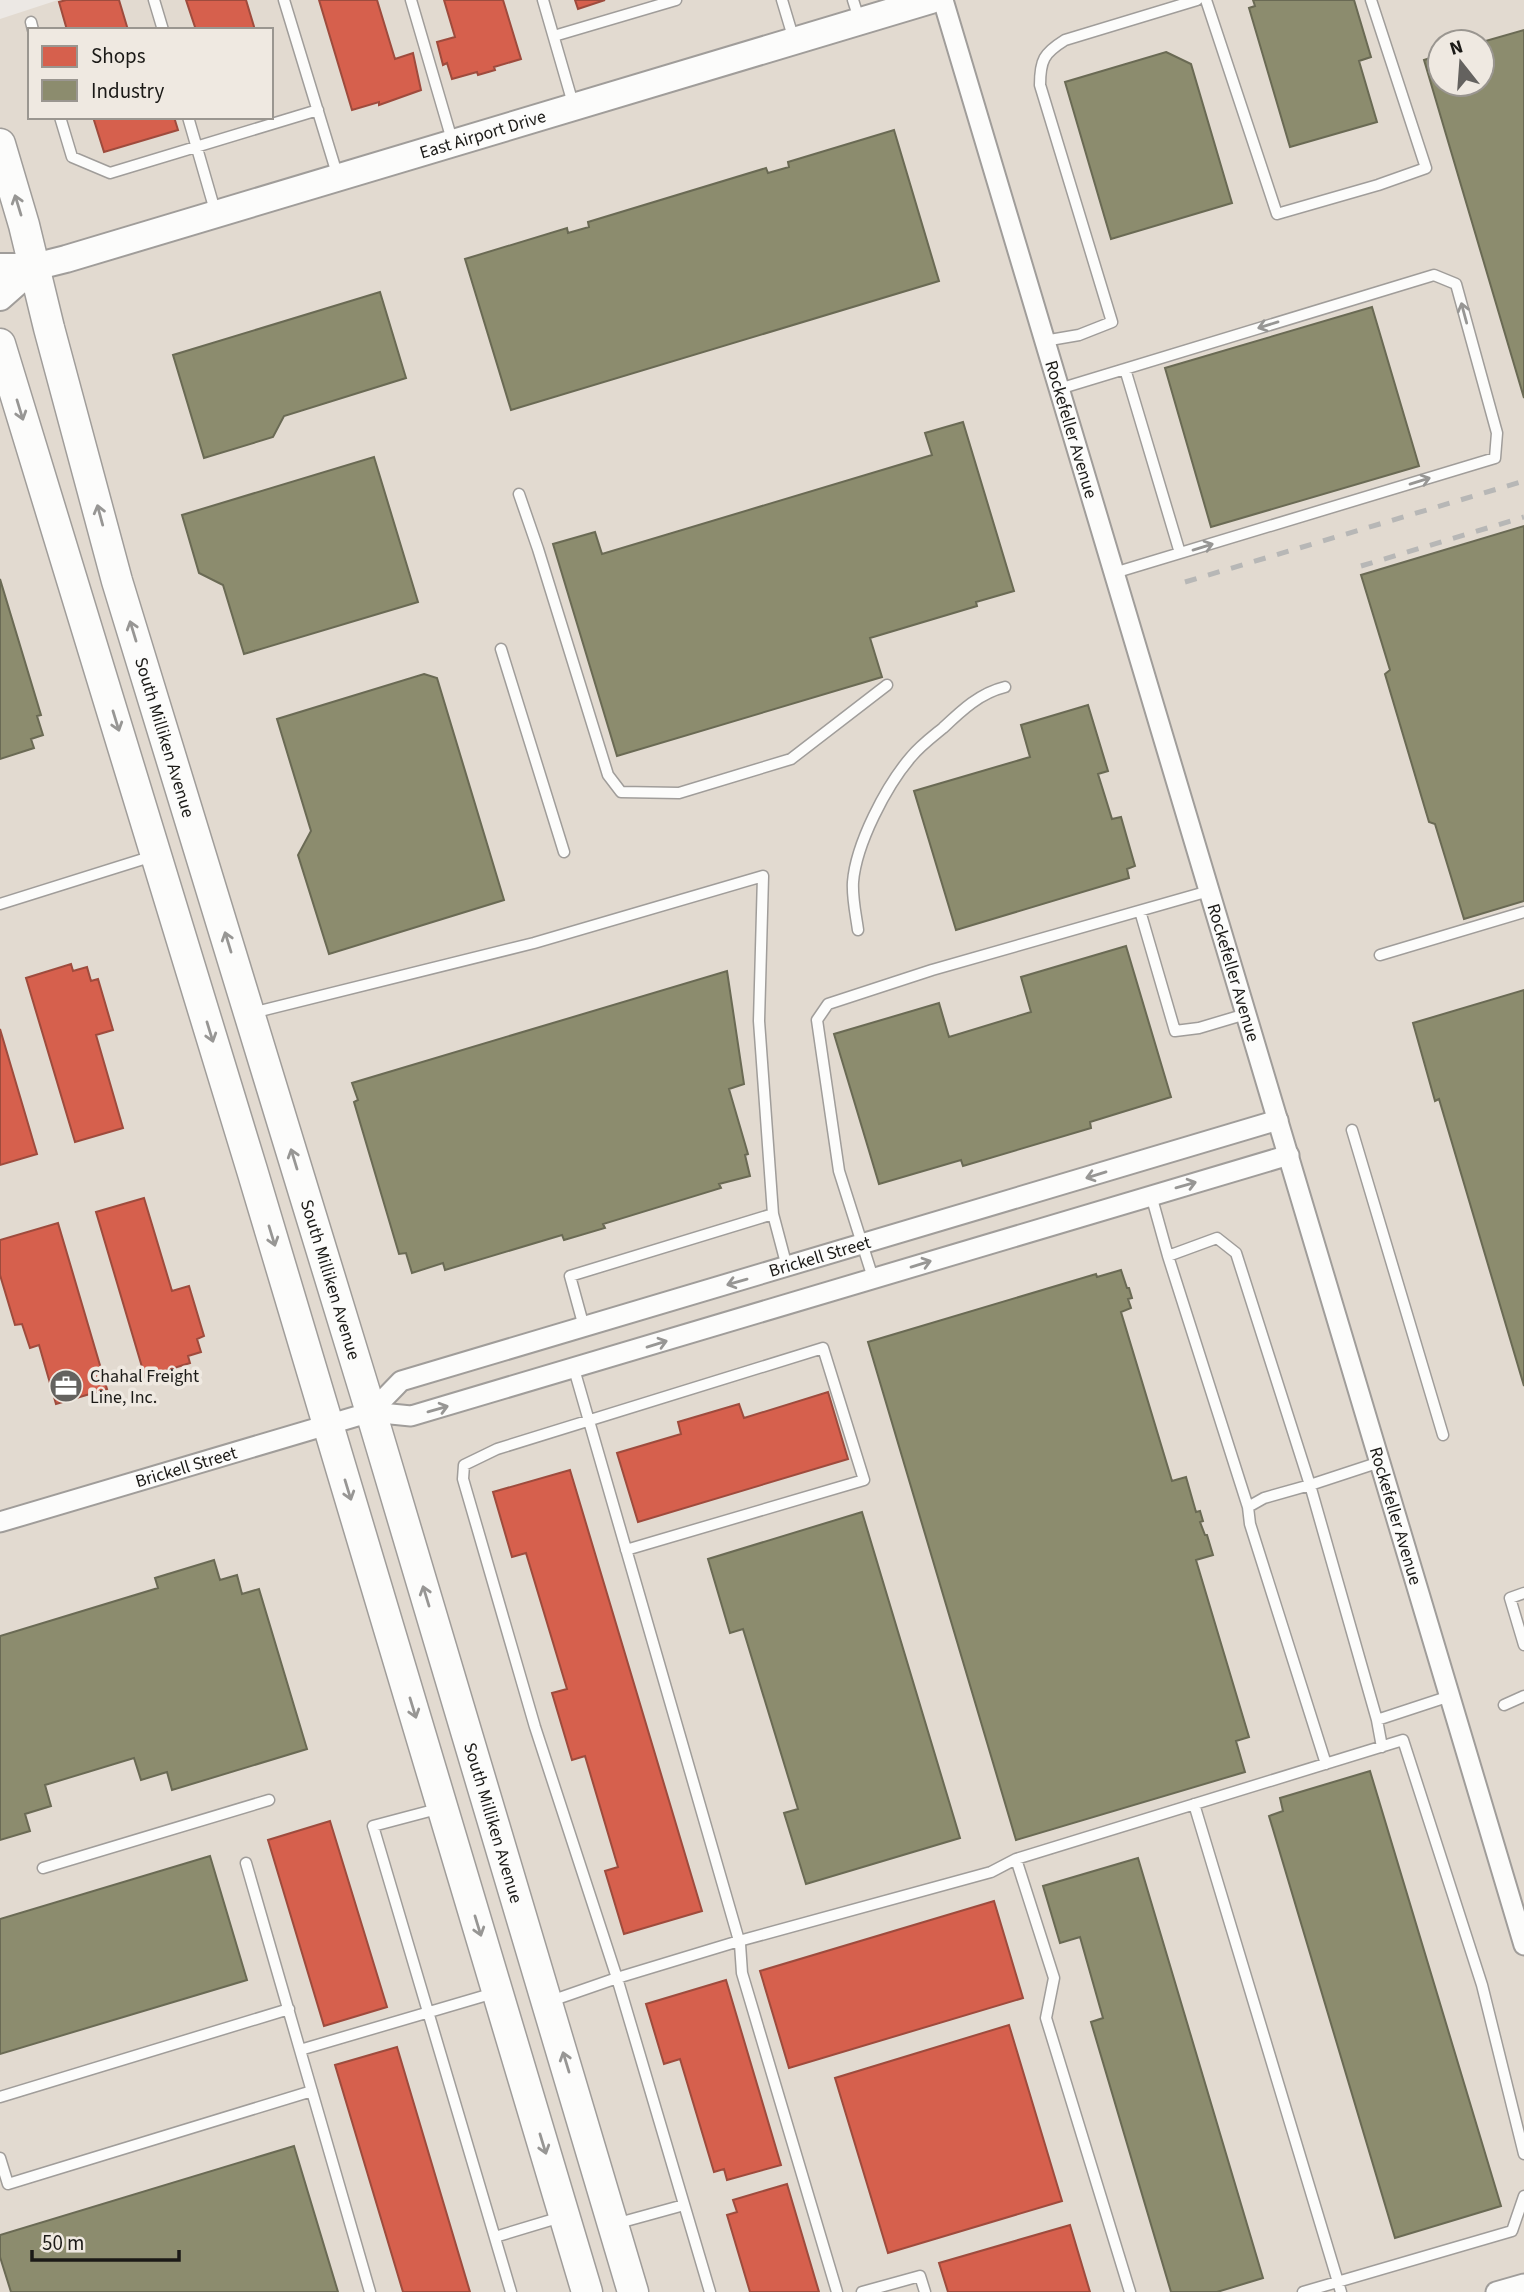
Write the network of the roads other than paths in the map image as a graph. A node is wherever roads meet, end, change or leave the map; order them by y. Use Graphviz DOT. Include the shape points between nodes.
graph roads {
  1 [pos="154,0"];
  2 [pos="284,0"];
  3 [pos="411,0"];
  4 [pos="543,0"];
  5 [pos="782,0"];
  6 [pos="931,0"];
  7 [pos="943,0"];
  8 [pos="1197,0"];
  9 [pos="1206,0"];
  10 [pos="1371,0"];
  11 [pos="670,1"];
  12 [pos="856,11"];
  13 [pos="162,28"];
  14 [pos="554,36"];
  15 [pos="794,41"];
  16 [pos="574,107"];
  17 [pos="318,110"];
  18 [pos="61,119"];
  19 [pos="189,119"];
  20 [pos="453,143"];
  21 [pos="0,144"];
  22 [pos="197,147"];
  23 [pos="338,177"];
  24 [pos="216,214"];
  25 [pos="0,267"];
  26 [pos="34,267"];
  27 [pos="0,297"];
  28 [pos="1044,341"];
  29 [pos="0,344"];
  30 [pos="1125,369"];
  31 [pos="1059,388"];
  32 [pos="519,494"];
  33 [pos="1180,553"];
  34 [pos="1114,573"];
  35 [pos="501,649"];
  36 [pos="887,685"];
  37 [pos="1005,687"];
  38 [pos="564,852"];
  39 [pos="157,855"];
  40 [pos="1209,891"];
  41 [pos="0,904"];
  42 [pos="1139,911"];
  43 [pos="1524,912"];
  44 [pos="859,930"];
  45 [pos="1380,955"];
  46 [pos="250,1014"];
  47 [pos="1246,1014"];
  48 [pos="1279,1121"];
  49 [pos="1352,1130"];
  50 [pos="1289,1155"];
  51 [pos="1151,1195"];
  52 [pos="773,1214"];
  53 [pos="862,1245"];
  54 [pos="1168,1256"];
  55 [pos="787,1267"];
  56 [pos="873,1278"];
  57 [pos="584,1327"];
  58 [pos="574,1369"];
  59 [pos="372,1412"];
  60 [pos="588,1420"];
  61 [pos="329,1425"];
  62 [pos="1443,1435"];
  63 [pos="1380,1462"];
  64 [pos="1310,1485"];
  65 [pos="1248,1507"];
  66 [pos="0,1522"];
  67 [pos="626,1550"];
  68 [pos="1524,1593"];
  69 [pos="1524,1645"];
  70 [pos="1450,1696"];
  71 [pos="1524,1696"];
  72 [pos="1504,1705"];
  73 [pos="1377,1720"];
  74 [pos="1382,1747"];
  75 [pos="1326,1764"];
  76 [pos="269,1800"];
  77 [pos="1194,1804"];
  78 [pos="443,1808"];
  79 [pos="1016,1859"];
  80 [pos="246,1863"];
  81 [pos="43,1868"];
  82 [pos="739,1941"];
  83 [pos="1524,1945"];
  84 [pos="617,1978"];
  85 [pos="498,1992"];
  86 [pos="548,2002"];
  87 [pos="289,2009"];
  88 [pos="428,2013"];
  89 [pos="300,2050"];
  90 [pos="312,2091"];
  91 [pos="0,2097"];
  92 [pos="1524,2154"];
  93 [pos="0,2158"];
  94 [pos="1524,2196"];
  95 [pos="684,2205"];
  96 [pos="564,2216"];
  97 [pos="614,2225"];
  98 [pos="495,2237"];
  99 [pos="1524,2284"];
  100 [pos="1340,2287"];
  101 [pos="370,2292"];
  102 [pos="511,2292"];
  103 [pos="587,2292"];
  104 [pos="633,2292"];
  105 [pos="710,2292"];
  106 [pos="837,2292"];
  107 [pos="862,2292"];
  108 [pos="925,2292"];
  109 [pos="1130,2292"];
  110 [pos="1303,2292"];
  111 [pos="1496,2292"];
  1 -- 13 [label="lane"];
  2 -- 17 [label="lane"];
  3 -- 20 [label="lane"];
  4 -- 14 [label="lane"];
  5 -- 15 [label="lane"];
  6 -- 12 [label="main road, East Airport Drive"];
  7 -- 28 [label="street, Rockefeller Avenue"];
  8 -- 28 [label="lane" via="1065,40 1048,51 1040,67 1040,85 1112,322 1079,335"];
  9 -- 10 [label="lane" via="1277,214 1426,168"];
  11 -- 14 [label="lane"];
  12 -- 15 [label="main road, East Airport Drive"];
  14 -- 16 [label="lane"];
  15 -- 16 [label="main road, East Airport Drive"];
  16 -- 20 [label="main road, East Airport Drive"];
  17 -- 22 [label="lane"];
  17 -- 23 [label="lane"];
  18 -- 22 [label="lane" via="72,158 110,173"];
  19 -- 22 [label="lane"];
  20 -- 23 [label="main road, East Airport Drive"];
  26 -- 21 [label="main road, South Milliken Avenue, one-way"];
  22 -- 24 [label="lane"];
  23 -- 24 [label="main road, East Airport Drive"];
  24 -- 26 [label="main road, East Airport Drive"];
  25 -- 26 [label="main road, East Airport Drive"];
  26 -- 27 [label="main road, East Airport Drive"];
  46 -- 26 [label="main road, South Milliken Avenue, one-way" via="117,581"];
  28 -- 31 [label="street, Rockefeller Avenue"];
  29 -- 39 [label="main road, one-way"];
  30 -- 31 [label="lane"];
  30 -- 33 [label="lane"];
  33 -- 30 [label="lane, one-way" via="1495,458 1497,433 1456,284 1434,275"];
  31 -- 34 [label="street, Rockefeller Avenue"];
  32 -- 36 [label="lane" via="608,775 621,792 679,793 791,759"];
  33 -- 34 [label="lane"];
  34 -- 40 [label="street, Rockefeller Avenue"];
  35 -- 38 [label="lane"];
  37 -- 44 [label="lane" via="971,703 894,778 862,845 853,882"];
  39 -- 41 [label="lane"];
  39 -- 61 [label="main road, one-way"];
  40 -- 42 [label="lane"];
  40 -- 47 [label="street, Rockefeller Avenue"];
  42 -- 47 [label="lane" via="1175,1031"];
  42 -- 53 [label="lane" via="828,1004 817,1020 820,1044 839,1171"];
  43 -- 45 [label="lane"];
  46 -- 52 [label="lane" via="534,943 763,876 759,1021"];
  59 -- 46 [label="main road, South Milliken Avenue, one-way"];
  47 -- 48 [label="street, Rockefeller Avenue"];
  48 -- 50 [label="street, Rockefeller Avenue"];
  48 -- 53 [label="street, Brickell Street, one-way"];
  49 -- 62 [label="lane"];
  51 -- 50 [label="street, Brickell Street, one-way"];
  50 -- 63 [label="street, Rockefeller Avenue"];
  51 -- 54 [label="lane"];
  56 -- 51 [label="street, Brickell Street, one-way"];
  52 -- 55 [label="lane"];
  52 -- 57 [label="lane" via="570,1276"];
  53 -- 55 [label="street, Brickell Street"];
  53 -- 56 [label="lane"];
  54 -- 64 [label="lane" via="1217,1238 1236,1253"];
  54 -- 65 [label="lane"];
  55 -- 57 [label="street, Brickell Street, one-way"];
  58 -- 56 [label="street, Brickell Street, one-way"];
  57 -- 59 [label="street, Brickell Street" via="401,1381"];
  59 -- 58 [label="street, Brickell Street, one-way" via="411,1416"];
  58 -- 60 [label="lane"];
  59 -- 61 [label="street, Brickell Street"];
  86 -- 59 [label="main road, South Milliken Avenue, one-way"];
  60 -- 67 [label="lane"];
  60 -- 67 [label="lane" via="823,1348 864,1480"];
  60 -- 84 [label="lane" via="497,1449 464,1465 463,1479 535,1727"];
  61 -- 66 [label="street, Brickell Street"];
  61 -- 78 [label="main road, one-way"];
  63 -- 64 [label="lane"];
  63 -- 70 [label="street, Rockefeller Avenue"];
  64 -- 65 [label="lane"];
  64 -- 73 [label="lane"];
  65 -- 75 [label="lane"];
  67 -- 82 [label="lane"];
  68 -- 69 [label="lane" via="1510,1598"];
  70 -- 73 [label="lane"];
  70 -- 83 [label="street, Rockefeller Avenue"];
  71 -- 72 [label="lane"];
  73 -- 74 [label="lane"];
  74 -- 75 [label="lane"];
  74 -- 92 [label="lane" via="1403,1740 1482,1985"];
  75 -- 77 [label="lane"];
  76 -- 81 [label="lane"];
  77 -- 79 [label="lane"];
  77 -- 100 [label="lane"];
  78 -- 85 [label="main road, one-way"];
  78 -- 88 [label="lane" via="373,1826"];
  79 -- 82 [label="lane" via="991,1872"];
  79 -- 109 [label="lane" via="1054,1978 1046,2018"];
  80 -- 87 [label="lane"];
  82 -- 84 [label="lane"];
  82 -- 106 [label="lane" via="743,1973"];
  84 -- 86 [label="lane"];
  84 -- 95 [label="lane"];
  85 -- 88 [label="lane"];
  85 -- 96 [label="main road, one-way"];
  97 -- 86 [label="main road, South Milliken Avenue, one-way"];
  87 -- 89 [label="lane"];
  87 -- 91 [label="lane"];
  88 -- 89 [label="lane"];
  88 -- 98 [label="lane"];
  89 -- 90 [label="lane"];
  90 -- 93 [label="lane" via="8,2184"];
  90 -- 101 [label="lane"];
  94 -- 100 [label="lane" via="1512,2231"];
  95 -- 97 [label="lane"];
  95 -- 105 [label="lane"];
  96 -- 98 [label="lane"];
  96 -- 103 [label="main road"];
  97 -- 104 [label="main road, South Milliken Avenue"];
  98 -- 102 [label="lane"];
  99 -- 111 [label="street"];
  100 -- 110 [label="lane"];
  107 -- 108 [label="lane" via="920,2276"];
}
